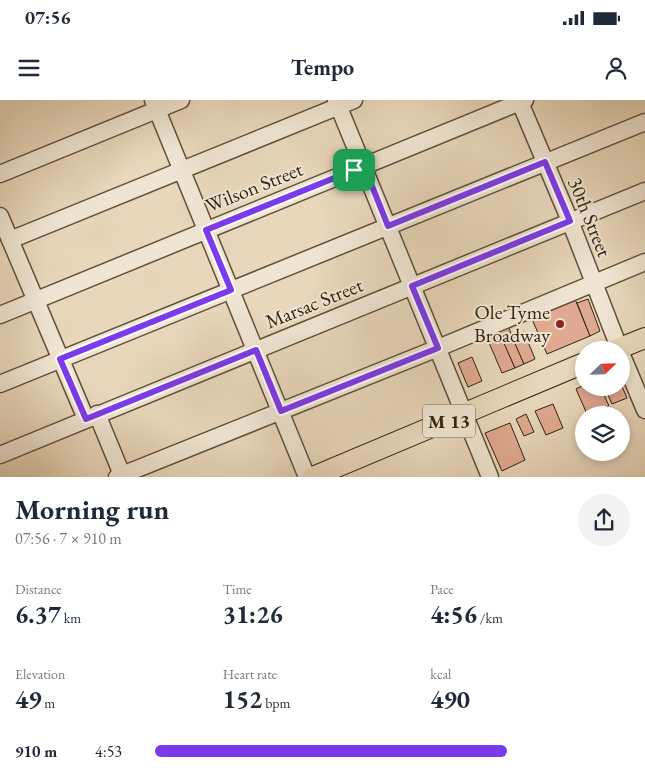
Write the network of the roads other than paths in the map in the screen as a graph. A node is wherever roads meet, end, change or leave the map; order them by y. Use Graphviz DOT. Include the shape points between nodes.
graph roads {
  1 [pos="181,100"];
  2 [pos="354,100"];
  3 [pos="522,101"];
  4 [pos="337,103"];
  5 [pos="155,105"];
  6 [pos="645,122"];
  7 [pos="545,162"];
  8 [pos="364,166"];
  9 [pos="182,171"];
  10 [pos="0,174"];
  11 [pos="645,191"];
  12 [pos="0,216"];
  13 [pos="570,221"];
  14 [pos="388,226"];
  15 [pos="206,230"];
  16 [pos="10,240"];
  17 [pos="645,262"];
  18 [pos="594,283"];
  19 [pos="412,286"];
  20 [pos="231,290"];
  21 [pos="36,300"];
  22 [pos="0,315"];
  23 [pos="645,338"];
  24 [pos="616,341"];
  25 [pos="630,345"];
  26 [pos="438,348"];
  27 [pos="256,350"];
  28 [pos="60,359"];
  29 [pos="575,367"];
  30 [pos="630,375"];
  31 [pos="0,384"];
  32 [pos="645,410"];
  33 [pos="281,411"];
  34 [pos="464,414"];
  35 [pos="92,417"];
  36 [pos="0,455"];
  37 [pos="121,476"];
  38 [pos="307,476"];
  39 [pos="313,476"];
  40 [pos="490,476"];
  1 -- 5 [label="street"];
  2 -- 4 [label="street"];
  3 -- 7 [label="street, 30th Street"];
  3 -- 8 [label="street, Wilson Street"];
  4 -- 8 [label="street"];
  4 -- 9 [label="street"];
  5 -- 9 [label="street"];
  5 -- 10 [label="street"];
  6 -- 7 [label="street"];
  7 -- 13 [label="street, 30th Street"];
  7 -- 14 [label="street"];
  8 -- 14 [label="street"];
  8 -- 15 [label="street, Wilson Street"];
  9 -- 15 [label="street"];
  9 -- 16 [label="street"];
  11 -- 13 [label="street, Marsac Street"];
  12 -- 16 [label="street"];
  13 -- 18 [label="street, 30th Street"];
  13 -- 19 [label="street, Marsac Street"];
  14 -- 19 [label="street"];
  14 -- 20 [label="street"];
  15 -- 20 [label="street"];
  15 -- 21 [label="street, Wilson Street"];
  16 -- 21 [label="street"];
  17 -- 18 [label="street"];
  18 -- 24 [label="street, 30th Street"];
  18 -- 26 [label="street"];
  19 -- 26 [label="street"];
  19 -- 27 [label="street, Marsac Street"];
  20 -- 27 [label="street"];
  20 -- 28 [label="street"];
  21 -- 22 [label="street, Wilson Street"];
  21 -- 28 [label="street"];
  23 -- 25 [label="main road"];
  26 -- 33 [label="street"];
  26 -- 34 [label="street"];
  27 -- 33 [label="street"];
  27 -- 35 [label="street, Marsac Street"];
  28 -- 31 [label="street"];
  28 -- 35 [label="street"];
  29 -- 34 [label="main road, M 13"];
  30 -- 32 [label="street, 30th Street"];
  33 -- 37 [label="street"];
  33 -- 38 [label="street"];
  34 -- 39 [label="main road, M 13"];
  34 -- 40 [label="street"];
  35 -- 36 [label="street, Marsac Street"];
  35 -- 37 [label="street"];
}
